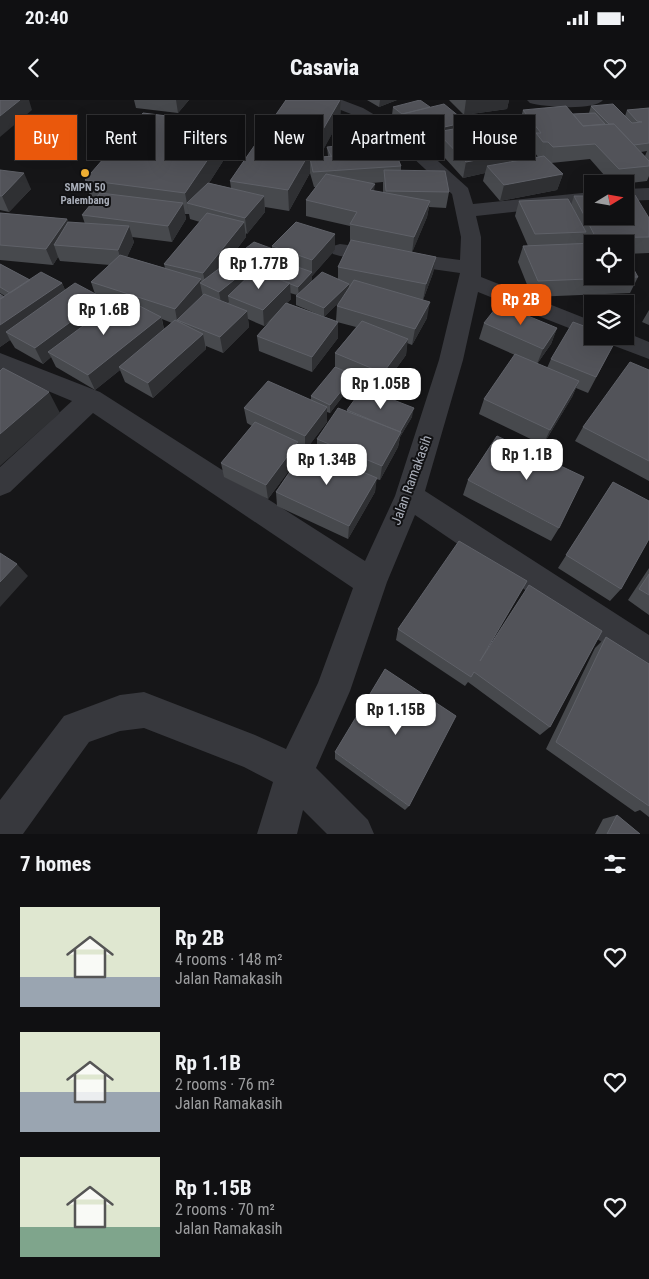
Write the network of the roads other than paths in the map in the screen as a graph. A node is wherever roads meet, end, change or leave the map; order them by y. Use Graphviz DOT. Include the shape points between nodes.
graph roads {
  1 [pos="328,100"];
  2 [pos="535,100"];
  3 [pos="595,100"];
  4 [pos="649,194"];
  5 [pos="634,195"];
  6 [pos="584,198"];
  7 [pos="466,211"];
  8 [pos="340,250"];
  9 [pos="470,275"];
  10 [pos="584,325"];
  11 [pos="634,345"];
  12 [pos="649,351"];
  13 [pos="0,361"];
  14 [pos="91,399"];
  15 [pos="0,484"];
  16 [pos="409,496"];
  17 [pos="371,582"];
  18 [pos="649,654"];
  19 [pos="294,773"];
  20 [pos="0,832"];
  21 [pos="276,834"];
  22 [pos="354,834"];
  1 -- 7 [label="street, Jalan Ramakasih" via="357,111 403,139 461,192"];
  2 -- 3 [label="street" via="555,103"];
  4 -- 5 [label="street"];
  6 -- 7 [label="street"];
  7 -- 9 [label="street, Jalan Ramakasih" via="471,237"];
  8 -- 9 [label="street"];
  9 -- 10 [label="street"];
  9 -- 16 [label="street, Jalan Ramakasih" via="451,360"];
  11 -- 12 [label="street"];
  13 -- 14 [label="street"];
  14 -- 15 [label="street"];
  14 -- 17 [label="street"];
  16 -- 17 [label="street, Jalan Ramakasih"];
  16 -- 18 [label="street"];
  17 -- 19 [label="street, Jalan Ramakasih" via="333,691"];
  19 -- 20 [label="street" via="256,753 144,710 120,713 77,730"];
  19 -- 21 [label="street, Jalan Ramakasih"];
  19 -- 22 [label="street"];
}
